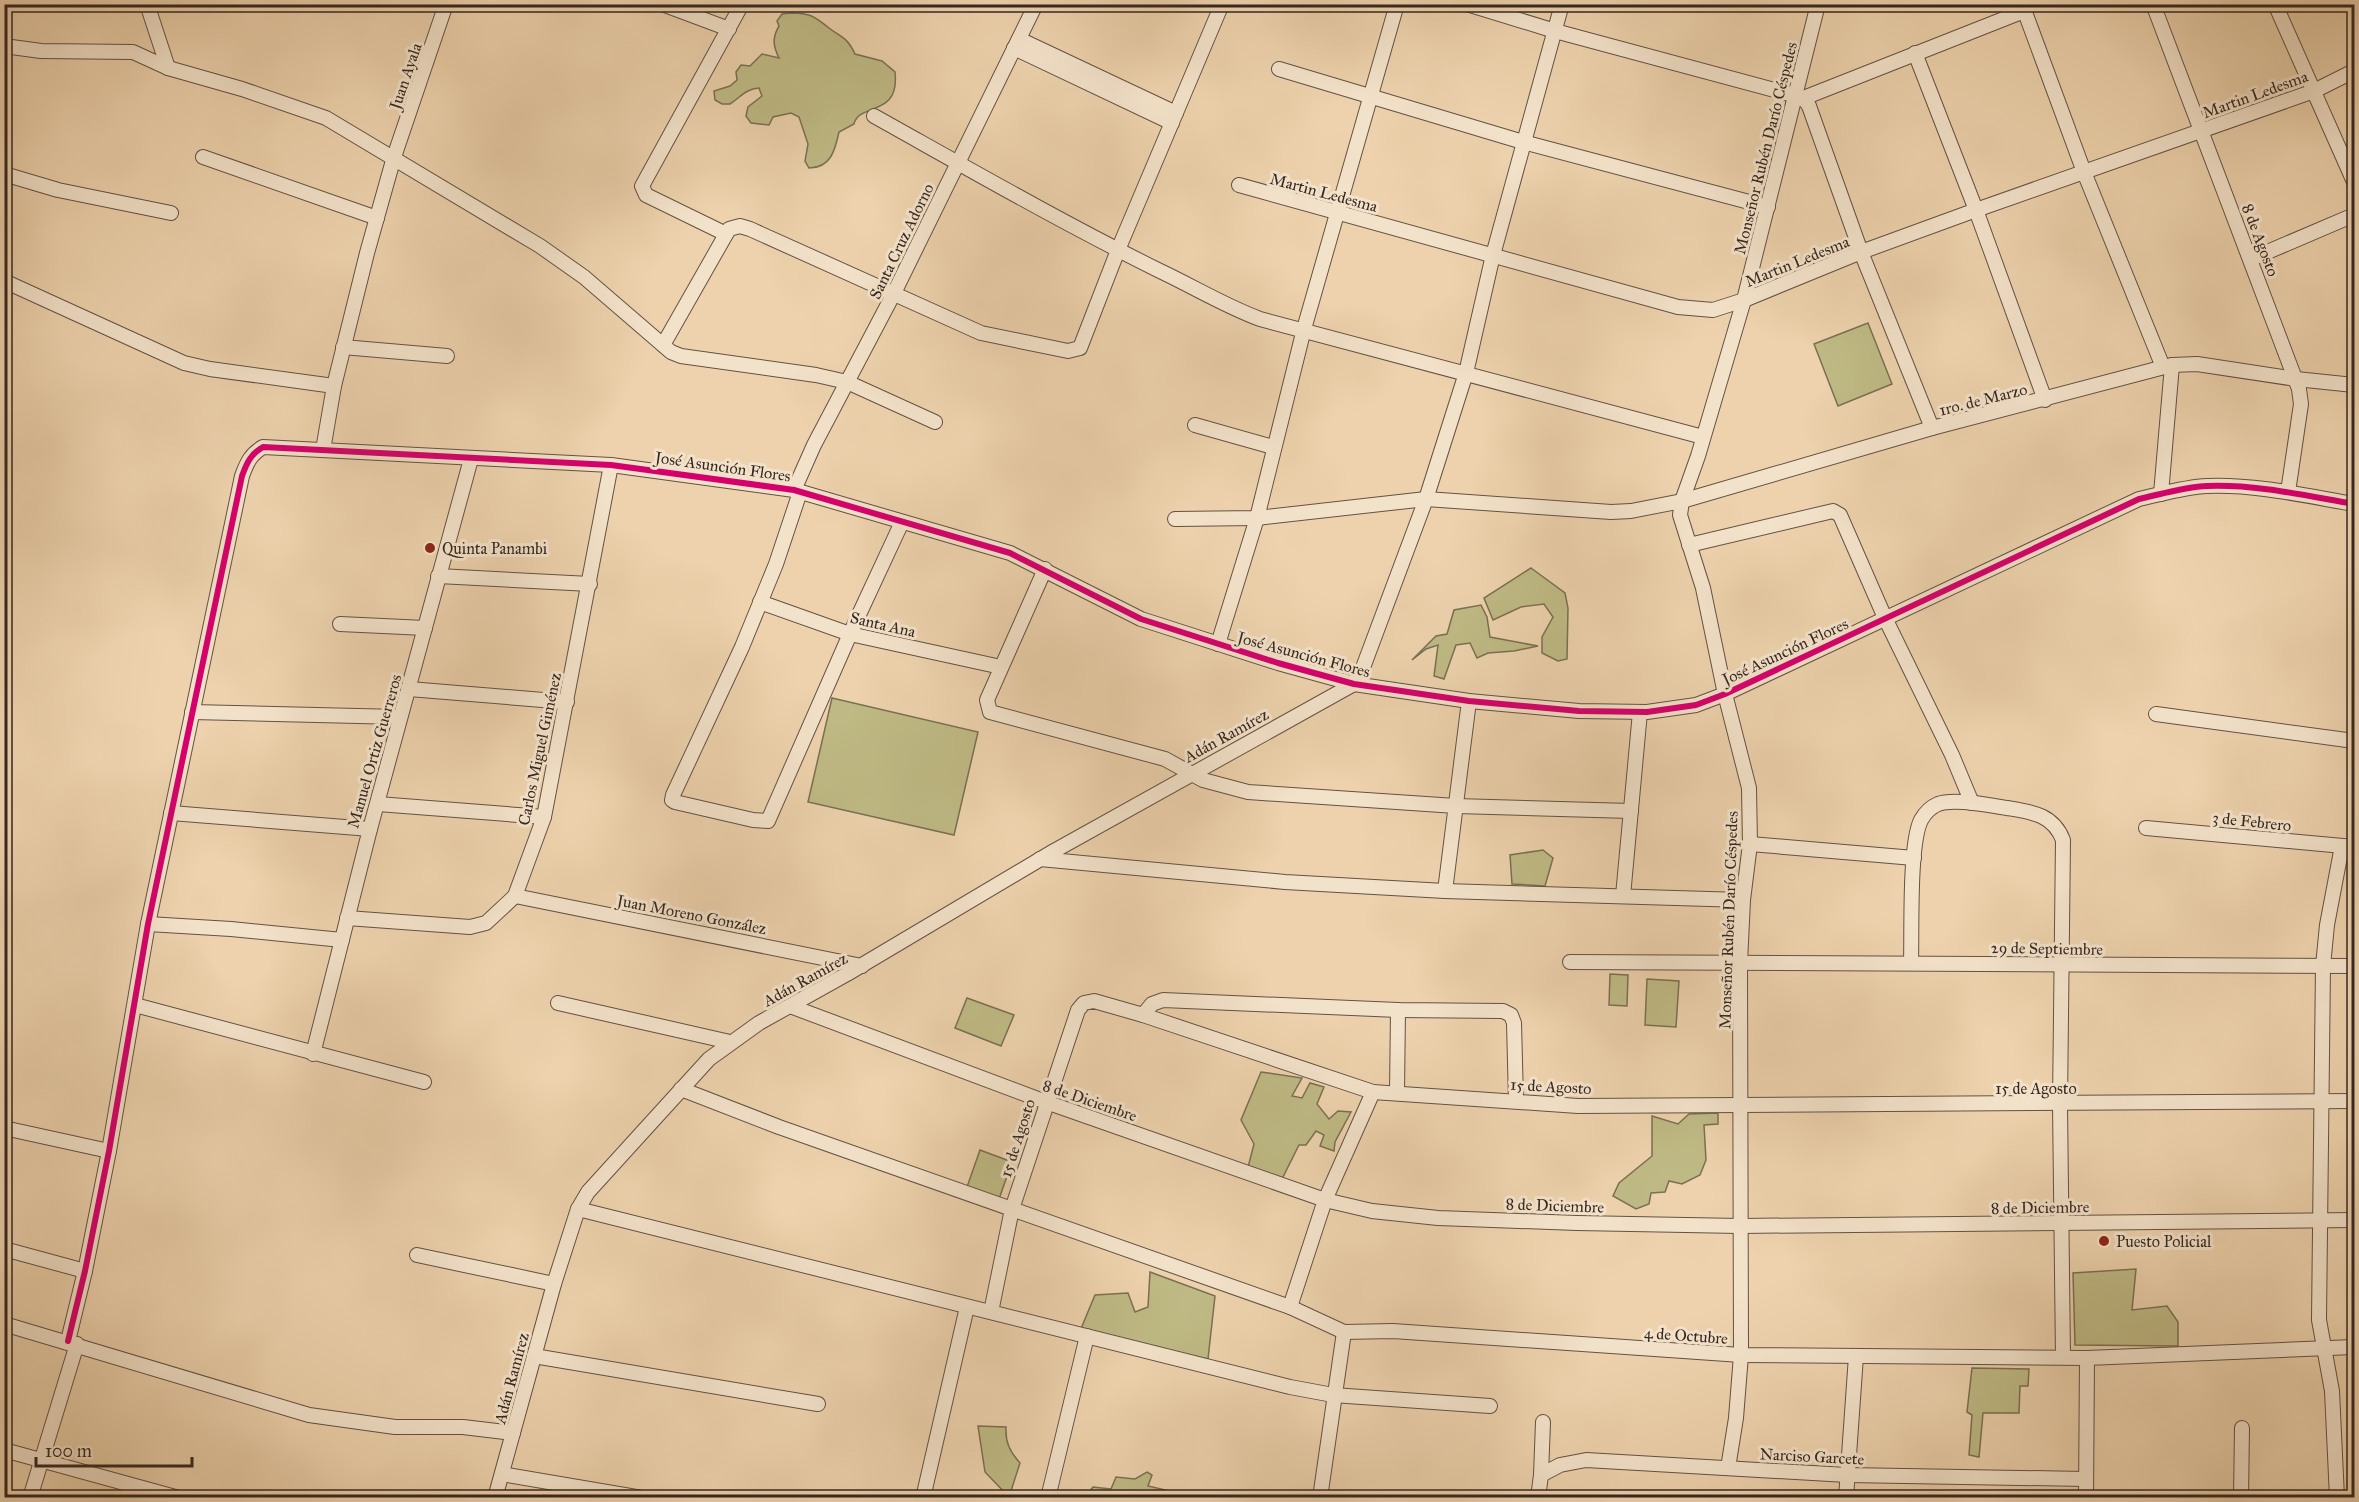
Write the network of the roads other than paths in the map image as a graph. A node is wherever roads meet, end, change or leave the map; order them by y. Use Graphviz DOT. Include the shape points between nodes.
graph roads {
  1 [pos="147,4"];
  2 [pos="446,4"];
  3 [pos="662,4"];
  4 [pos="742,4"];
  5 [pos="1036,4"];
  6 [pos="1222,4"];
  7 [pos="1397,4"];
  8 [pos="1467,4"];
  9 [pos="1562,4"];
  10 [pos="1818,4"];
  11 [pos="2153,4"];
  12 [pos="2275,4"];
  13 [pos="2023,8"];
  14 [pos="729,29"];
  15 [pos="1556,31"];
  16 [pos="1016,43"];
  17 [pos="4,46"];
  18 [pos="1915,54"];
  19 [pos="168,68"];
  20 [pos="1279,69"];
  21 [pos="2355,71"];
  22 [pos="2314,91"];
  23 [pos="1370,97"];
  24 [pos="1799,97"];
  25 [pos="874,116"];
  26 [pos="1174,118"];
  27 [pos="2202,131"];
  28 [pos="1523,142"];
  29 [pos="203,157"];
  30 [pos="394,157"];
  31 [pos="958,163"];
  32 [pos="2084,172"];
  33 [pos="4,174"];
  34 [pos="2355,182"];
  35 [pos="1239,185"];
  36 [pos="1768,207"];
  37 [pos="1976,210"];
  38 [pos="1337,212"];
  39 [pos="171,213"];
  40 [pos="2355,215"];
  41 [pos="377,218"];
  42 [pos="726,234"];
  43 [pos="1118,250"];
  44 [pos="1861,252"];
  45 [pos="1493,255"];
  46 [pos="2251,259"];
  47 [pos="4,281"];
  48 [pos="894,293"];
  49 [pos="1744,300"];
  50 [pos="1304,329"];
  51 [pos="663,345"];
  52 [pos="343,347"];
  53 [pos="447,356"];
  54 [pos="2167,366"];
  55 [pos="1466,373"];
  56 [pos="2296,379"];
  57 [pos="847,382"];
  58 [pos="2355,385"];
  59 [pos="333,386"];
  60 [pos="2045,400"];
  61 [pos="935,422"];
  62 [pos="1195,425"];
  63 [pos="1932,428"];
  64 [pos="1703,437"];
  65 [pos="1273,447"];
  66 [pos="323,450"];
  67 [pos="471,459"];
  68 [pos="611,465"];
  69 [pos="797,491"];
  70 [pos="2288,492"];
  71 [pos="2161,494"];
  72 [pos="1426,499"];
  73 [pos="1682,501"];
  74 [pos="2355,504"];
  75 [pos="1257,518"];
  76 [pos="1175,519"];
  77 [pos="902,522"];
  78 [pos="1689,545"];
  79 [pos="1045,569"];
  80 [pos="438,576"];
  81 [pos="590,584"];
  82 [pos="760,602"];
  83 [pos="1885,618"];
  84 [pos="340,624"];
  85 [pos="425,628"];
  86 [pos="850,634"];
  87 [pos="1218,644"];
  88 [pos="1001,667"];
  89 [pos="1354,684"];
  90 [pos="409,689"];
  91 [pos="1725,694"];
  92 [pos="1469,701"];
  93 [pos="567,702"];
  94 [pos="192,712"];
  95 [pos="1640,712"];
  96 [pos="2156,714"];
  97 [pos="400,717"];
  98 [pos="2355,741"];
  99 [pos="1189,774"];
  100 [pos="1972,803"];
  101 [pos="378,804"];
  102 [pos="1456,806"];
  103 [pos="1631,811"];
  104 [pos="171,813"];
  105 [pos="544,817"];
  106 [pos="2146,828"];
  107 [pos="370,829"];
  108 [pos="1750,844"];
  109 [pos="2348,847"];
  110 [pos="1914,858"];
  111 [pos="1040,859"];
  112 [pos="1445,891"];
  113 [pos="514,896"];
  114 [pos="1623,896"];
  115 [pos="1743,900"];
  116 [pos="347,918"];
  117 [pos="148,924"];
  118 [pos="342,940"];
  119 [pos="1570,962"];
  120 [pos="1911,962"];
  121 [pos="1740,963"];
  122 [pos="2063,965"];
  123 [pos="862,966"];
  124 [pos="2323,966"];
  125 [pos="2355,966"];
  126 [pos="558,1004"];
  127 [pos="135,1005"];
  128 [pos="790,1006"];
  129 [pos="1398,1010"];
  130 [pos="1143,1015"];
  131 [pos="730,1042"];
  132 [pos="313,1054"];
  133 [pos="424,1082"];
  134 [pos="681,1089"];
  135 [pos="1373,1092"];
  136 [pos="1397,1093"];
  137 [pos="1516,1101"];
  138 [pos="2321,1101"];
  139 [pos="2355,1101"];
  140 [pos="1046,1102"];
  141 [pos="2060,1104"];
  142 [pos="1739,1106"];
  143 [pos="4,1128"];
  144 [pos="109,1151"];
  145 [pos="1325,1200"];
  146 [pos="578,1209"];
  147 [pos="1012,1209"];
  148 [pos="2321,1220"];
  149 [pos="2355,1220"];
  150 [pos="2061,1223"];
  151 [pos="1740,1226"];
  152 [pos="4,1249"];
  153 [pos="417,1255"];
  154 [pos="85,1271"];
  155 [pos="554,1284"];
  156 [pos="967,1307"];
  157 [pos="1290,1307"];
  158 [pos="991,1312"];
  159 [pos="4,1324"];
  160 [pos="1344,1332"];
  161 [pos="1087,1336"];
  162 [pos="72,1343"];
  163 [pos="2324,1347"];
  164 [pos="2355,1347"];
  165 [pos="1741,1355"];
  166 [pos="534,1356"];
  167 [pos="1856,1356"];
  168 [pos="2063,1357"];
  169 [pos="2087,1358"];
  170 [pos="1333,1395"];
  171 [pos="818,1404"];
  172 [pos="1490,1406"];
  173 [pos="1543,1422"];
  174 [pos="2242,1428"];
  175 [pos="513,1432"];
  176 [pos="4,1450"];
  177 [pos="41,1460"];
  178 [pos="1728,1468"];
  179 [pos="502,1474"];
  180 [pos="1541,1475"];
  181 [pos="1847,1475"];
  182 [pos="2086,1479"];
  183 [pos="30,1497"];
  184 [pos="179,1497"];
  185 [pos="495,1497"];
  186 [pos="642,1497"];
  187 [pos="923,1497"];
  188 [pos="1048,1497"];
  189 [pos="1320,1497"];
  190 [pos="1538,1497"];
  191 [pos="1846,1497"];
  192 [pos="2086,1497"];
  193 [pos="2241,1497"];
  194 [pos="2337,1497"];
  1 -- 19 [label="street"];
  2 -- 30 [label="street, Juan Ayala"];
  3 -- 14 [label="street"];
  4 -- 14 [label="street"];
  5 -- 16 [label="street, Santa Cruz Adorno"];
  6 -- 26 [label="street"];
  7 -- 23 [label="street"];
  8 -- 15 [label="street"];
  9 -- 15 [label="street"];
  10 -- 24 [label="street, Monseñor Rubén Darío Céspedes"];
  11 -- 27 [label="street, 8 de Agosto"];
  12 -- 22 [label="street"];
  13 -- 18 [label="street"];
  13 -- 32 [label="street"];
  14 -- 42 [label="street" via="642,186 646,195"];
  15 -- 24 [label="street"];
  15 -- 28 [label="street"];
  16 -- 26 [label="street"];
  16 -- 31 [label="street, Santa Cruz Adorno"];
  17 -- 19 [label="street" via="41,51 133,52"];
  18 -- 24 [label="street"];
  18 -- 37 [label="street"];
  19 -- 30 [label="street" via="326,118"];
  20 -- 23 [label="street"];
  21 -- 22 [label="street, Martin Ledesma"];
  22 -- 27 [label="street, Martin Ledesma"];
  22 -- 34 [label="street"];
  23 -- 28 [label="street"];
  23 -- 38 [label="street"];
  24 -- 36 [label="street, Monseñor Rubén Darío Céspedes"];
  24 -- 44 [label="street" via="1809,106"];
  25 -- 31 [label="street"];
  26 -- 43 [label="street"];
  27 -- 32 [label="street, Martin Ledesma"];
  27 -- 46 [label="street, 8 de Agosto"];
  28 -- 36 [label="street"];
  28 -- 45 [label="street"];
  29 -- 41 [label="street"];
  30 -- 41 [label="street, Juan Ayala"];
  30 -- 51 [label="street" via="549,252"];
  31 -- 43 [label="street"];
  31 -- 48 [label="street, Santa Cruz Adorno"];
  32 -- 37 [label="street, Martin Ledesma"];
  32 -- 54 [label="street"];
  33 -- 39 [label="street" via="58,190"];
  35 -- 38 [label="street, Martin Ledesma"];
  36 -- 49 [label="street, Monseñor Rubén Darío Céspedes"];
  37 -- 44 [label="street, Martin Ledesma"];
  37 -- 60 [label="street"];
  38 -- 45 [label="street, Martin Ledesma"];
  38 -- 50 [label="street"];
  40 -- 46 [label="street"];
  41 -- 52 [label="street, Juan Ayala"];
  42 -- 48 [label="street" via="740,226 750,229"];
  42 -- 51 [label="street"];
  43 -- 48 [label="street" via="1080,348 1074,350 981,333"];
  43 -- 50 [label="street" via="1228,307"];
  44 -- 49 [label="street, Martin Ledesma"];
  44 -- 63 [label="street"];
  45 -- 49 [label="street, Martin Ledesma" via="1678,307 1713,310"];
  45 -- 55 [label="street"];
  46 -- 56 [label="street, 8 de Agosto"];
  47 -- 59 [label="street" via="184,363"];
  48 -- 57 [label="street, Santa Cruz Adorno"];
  49 -- 64 [label="street, Monseñor Rubén Darío Céspedes"];
  50 -- 55 [label="street"];
  50 -- 65 [label="street"];
  51 -- 57 [label="street" via="681,356"];
  52 -- 53 [label="street"];
  52 -- 59 [label="street, Juan Ayala"];
  54 -- 56 [label="street, 1ro. de Marzo" via="2197,364"];
  54 -- 60 [label="street, 1ro. de Marzo"];
  54 -- 71 [label="street"];
  55 -- 64 [label="street"];
  55 -- 72 [label="street"];
  56 -- 58 [label="street, 1ro. de Marzo"];
  56 -- 70 [label="street, 8 de Agosto" via="2301,404"];
  57 -- 61 [label="street"];
  57 -- 69 [label="street, Santa Cruz Adorno"];
  59 -- 66 [label="street, Juan Ayala"];
  60 -- 63 [label="street, 1ro. de Marzo"];
  62 -- 65 [label="street"];
  63 -- 73 [label="street, 1ro. de Marzo"];
  64 -- 73 [label="street, Monseñor Rubén Darío Céspedes"];
  65 -- 75 [label="street"];
  66 -- 67 [label="street, José Asunción Flores"];
  66 -- 94 [label="street, José Asunción Flores" via="263,447 246,462"];
  67 -- 68 [label="street, José Asunción Flores"];
  67 -- 80 [label="street, Manuel Ortiz Guerreros"];
  68 -- 69 [label="street, José Asunción Flores"];
  68 -- 81 [label="street, Carlos Miguel Giménez"];
  69 -- 77 [label="street, José Asunción Flores"];
  69 -- 82 [label="street, Santa Cruz Adorno" via="776,564"];
  70 -- 71 [label="street, José Asunción Flores" via="2208,486"];
  70 -- 74 [label="street, José Asunción Flores"];
  71 -- 83 [label="street, José Asunción Flores" via="2119,507"];
  72 -- 73 [label="street, 1ro. de Marzo" via="1611,512"];
  72 -- 75 [label="street, 1ro. de Marzo"];
  72 -- 89 [label="street"];
  73 -- 78 [label="street, Monseñor Rubén Darío Céspedes" via="1680,515"];
  75 -- 76 [label="street, 1ro. de Marzo"];
  75 -- 87 [label="street"];
  77 -- 79 [label="street, José Asunción Flores" via="1010,553"];
  77 -- 86 [label="street"];
  78 -- 83 [label="street" via="1837,512"];
  78 -- 91 [label="street, Monseñor Rubén Darío Céspedes" via="1703,588"];
  79 -- 87 [label="street, José Asunción Flores" via="1141,618"];
  79 -- 88 [label="street"];
  80 -- 81 [label="street"];
  80 -- 85 [label="street, Manuel Ortiz Guerreros"];
  81 -- 93 [label="street, Carlos Miguel Giménez"];
  82 -- 86 [label="street, Santa Ana"];
  82 -- 86 [label="street, Santa Cruz Adorno" via="673,795 675,802 768,821"];
  83 -- 91 [label="street, José Asunción Flores"];
  83 -- 100 [label="street"];
  84 -- 85 [label="street"];
  85 -- 90 [label="street, Manuel Ortiz Guerreros"];
  86 -- 88 [label="street, Santa Ana"];
  87 -- 89 [label="street, José Asunción Flores"];
  88 -- 99 [label="street" via="987,700 990,712 1165,759"];
  89 -- 92 [label="street, José Asunción Flores"];
  89 -- 99 [label="street, Adán Ramírez"];
  90 -- 93 [label="street"];
  90 -- 97 [label="street, Manuel Ortiz Guerreros"];
  91 -- 95 [label="street, José Asunción Flores" via="1696,705"];
  91 -- 108 [label="street, Monseñor Rubén Darío Céspedes" via="1749,788"];
  92 -- 95 [label="street, José Asunción Flores"];
  92 -- 102 [label="street"];
  93 -- 105 [label="street, Carlos Miguel Giménez"];
  94 -- 97 [label="street"];
  94 -- 104 [label="street"];
  95 -- 103 [label="street"];
  96 -- 98 [label="street"];
  97 -- 101 [label="street, Manuel Ortiz Guerreros"];
  99 -- 102 [label="street" via="1248,792"];
  99 -- 111 [label="street, Adán Ramírez"];
  100 -- 110 [label="street" via="1939,803 1930,809 1917,832"];
  100 -- 122 [label="street" via="2045,816 2063,840"];
  101 -- 105 [label="street"];
  101 -- 107 [label="street, Manuel Ortiz Guerreros"];
  102 -- 103 [label="street"];
  102 -- 112 [label="street"];
  103 -- 114 [label="street"];
  104 -- 107 [label="street"];
  104 -- 117 [label="street"];
  105 -- 113 [label="street, Carlos Miguel Giménez"];
  106 -- 109 [label="street, 3 de Febrero"];
  107 -- 116 [label="street, Manuel Ortiz Guerreros"];
  108 -- 110 [label="street"];
  108 -- 115 [label="street, Monseñor Rubén Darío Céspedes"];
  109 -- 124 [label="street" via="2327,925"];
  110 -- 120 [label="street"];
  111 -- 112 [label="street" via="1286,882"];
  111 -- 123 [label="street, Adán Ramírez"];
  112 -- 114 [label="street"];
  113 -- 116 [label="street, Carlos Miguel Giménez" via="486,923 470,927"];
  113 -- 123 [label="street, Juan Moreno González"];
  114 -- 115 [label="street"];
  115 -- 121 [label="street, Monseñor Rubén Darío Céspedes"];
  116 -- 118 [label="street, Manuel Ortiz Guerreros"];
  117 -- 118 [label="street"];
  117 -- 127 [label="street"];
  118 -- 132 [label="street, Manuel Ortiz Guerreros"];
  119 -- 121 [label="street, 29 de Septiembre"];
  120 -- 121 [label="street, 29 de Septiembre"];
  120 -- 122 [label="street, 29 de Septiembre"];
  121 -- 142 [label="street, Monseñor Rubén Darío Céspedes"];
  122 -- 124 [label="street, 29 de Septiembre"];
  122 -- 141 [label="street"];
  123 -- 128 [label="street, Adán Ramírez"];
  124 -- 125 [label="street, 29 de Septiembre"];
  124 -- 138 [label="street"];
  126 -- 131 [label="street"];
  127 -- 132 [label="street"];
  127 -- 144 [label="street"];
  128 -- 131 [label="street, Adán Ramírez"];
  128 -- 140 [label="street, 8 de Diciembre"];
  129 -- 130 [label="street" via="1163,1000 1152,1004"];
  129 -- 136 [label="street"];
  129 -- 137 [label="street" via="1503,1011 1511,1015"];
  130 -- 135 [label="street, 15 de Agosto"];
  130 -- 140 [label="street, 15 de Agosto" via="1094,1001 1084,1003 1078,1010"];
  131 -- 134 [label="street, Adán Ramírez"];
  132 -- 133 [label="street"];
  134 -- 146 [label="street, Adán Ramírez" via="588,1192"];
  134 -- 147 [label="street, 4 de Octubre"];
  135 -- 136 [label="street, 15 de Agosto"];
  135 -- 145 [label="street"];
  136 -- 137 [label="street, 15 de Agosto"];
  137 -- 142 [label="street, 15 de Agosto" via="1578,1106"];
  138 -- 139 [label="street, 15 de Agosto"];
  138 -- 141 [label="street, 15 de Agosto"];
  138 -- 148 [label="street"];
  140 -- 145 [label="street, 8 de Diciembre"];
  140 -- 147 [label="street, 15 de Agosto"];
  141 -- 142 [label="street, 15 de Agosto"];
  141 -- 150 [label="street"];
  142 -- 151 [label="street, Monseñor Rubén Darío Céspedes"];
  143 -- 144 [label="street"];
  144 -- 154 [label="street"];
  145 -- 151 [label="street, 8 de Diciembre" via="1372,1211 1438,1218"];
  145 -- 157 [label="street"];
  146 -- 155 [label="street, Adán Ramírez"];
  146 -- 156 [label="street"];
  147 -- 157 [label="street, 4 de Octubre"];
  147 -- 158 [label="street, 15 de Agosto"];
  148 -- 149 [label="street, 8 de Diciembre"];
  148 -- 150 [label="street, 8 de Diciembre"];
  148 -- 163 [label="street" via="2319,1320"];
  150 -- 151 [label="street, 8 de Diciembre"];
  150 -- 168 [label="street"];
  151 -- 165 [label="street, Monseñor Rubén Darío Céspedes"];
  152 -- 154 [label="street"];
  153 -- 155 [label="street"];
  154 -- 162 [label="street"];
  155 -- 166 [label="street, Adán Ramírez"];
  156 -- 158 [label="street"];
  156 -- 187 [label="street"];
  157 -- 160 [label="street, 4 de Octubre"];
  158 -- 161 [label="street"];
  159 -- 162 [label="street"];
  160 -- 165 [label="street, 4 de Octubre" via="1394,1331"];
  160 -- 170 [label="street"];
  161 -- 170 [label="street"];
  161 -- 188 [label="street"];
  162 -- 175 [label="street" via="309,1415 395,1426"];
  162 -- 177 [label="street"];
  163 -- 164 [label="street, 4 de Octubre"];
  163 -- 169 [label="street, 4 de Octubre"];
  163 -- 194 [label="street" via="2332,1391"];
  165 -- 167 [label="street, 4 de Octubre"];
  165 -- 178 [label="street, Monseñor Rubén Darío Céspedes"];
  166 -- 171 [label="street"];
  166 -- 175 [label="street, Adán Ramírez"];
  167 -- 168 [label="street, 4 de Octubre"];
  167 -- 181 [label="street"];
  168 -- 169 [label="street, 4 de Octubre"];
  169 -- 182 [label="street"];
  170 -- 172 [label="street"];
  170 -- 189 [label="street"];
  173 -- 180 [label="street"];
  174 -- 193 [label="street"];
  175 -- 179 [label="street, Adán Ramírez"];
  176 -- 177 [label="street"];
  177 -- 183 [label="street"];
  177 -- 184 [label="street"];
  178 -- 180 [label="street, Narciso Garcete" via="1586,1460 1560,1465"];
  178 -- 181 [label="street, Narciso Garcete"];
  179 -- 185 [label="street, Adán Ramírez"];
  179 -- 186 [label="street"];
  180 -- 190 [label="street"];
  181 -- 182 [label="street, Narciso Garcete"];
  181 -- 191 [label="street"];
  182 -- 192 [label="street"];
}
